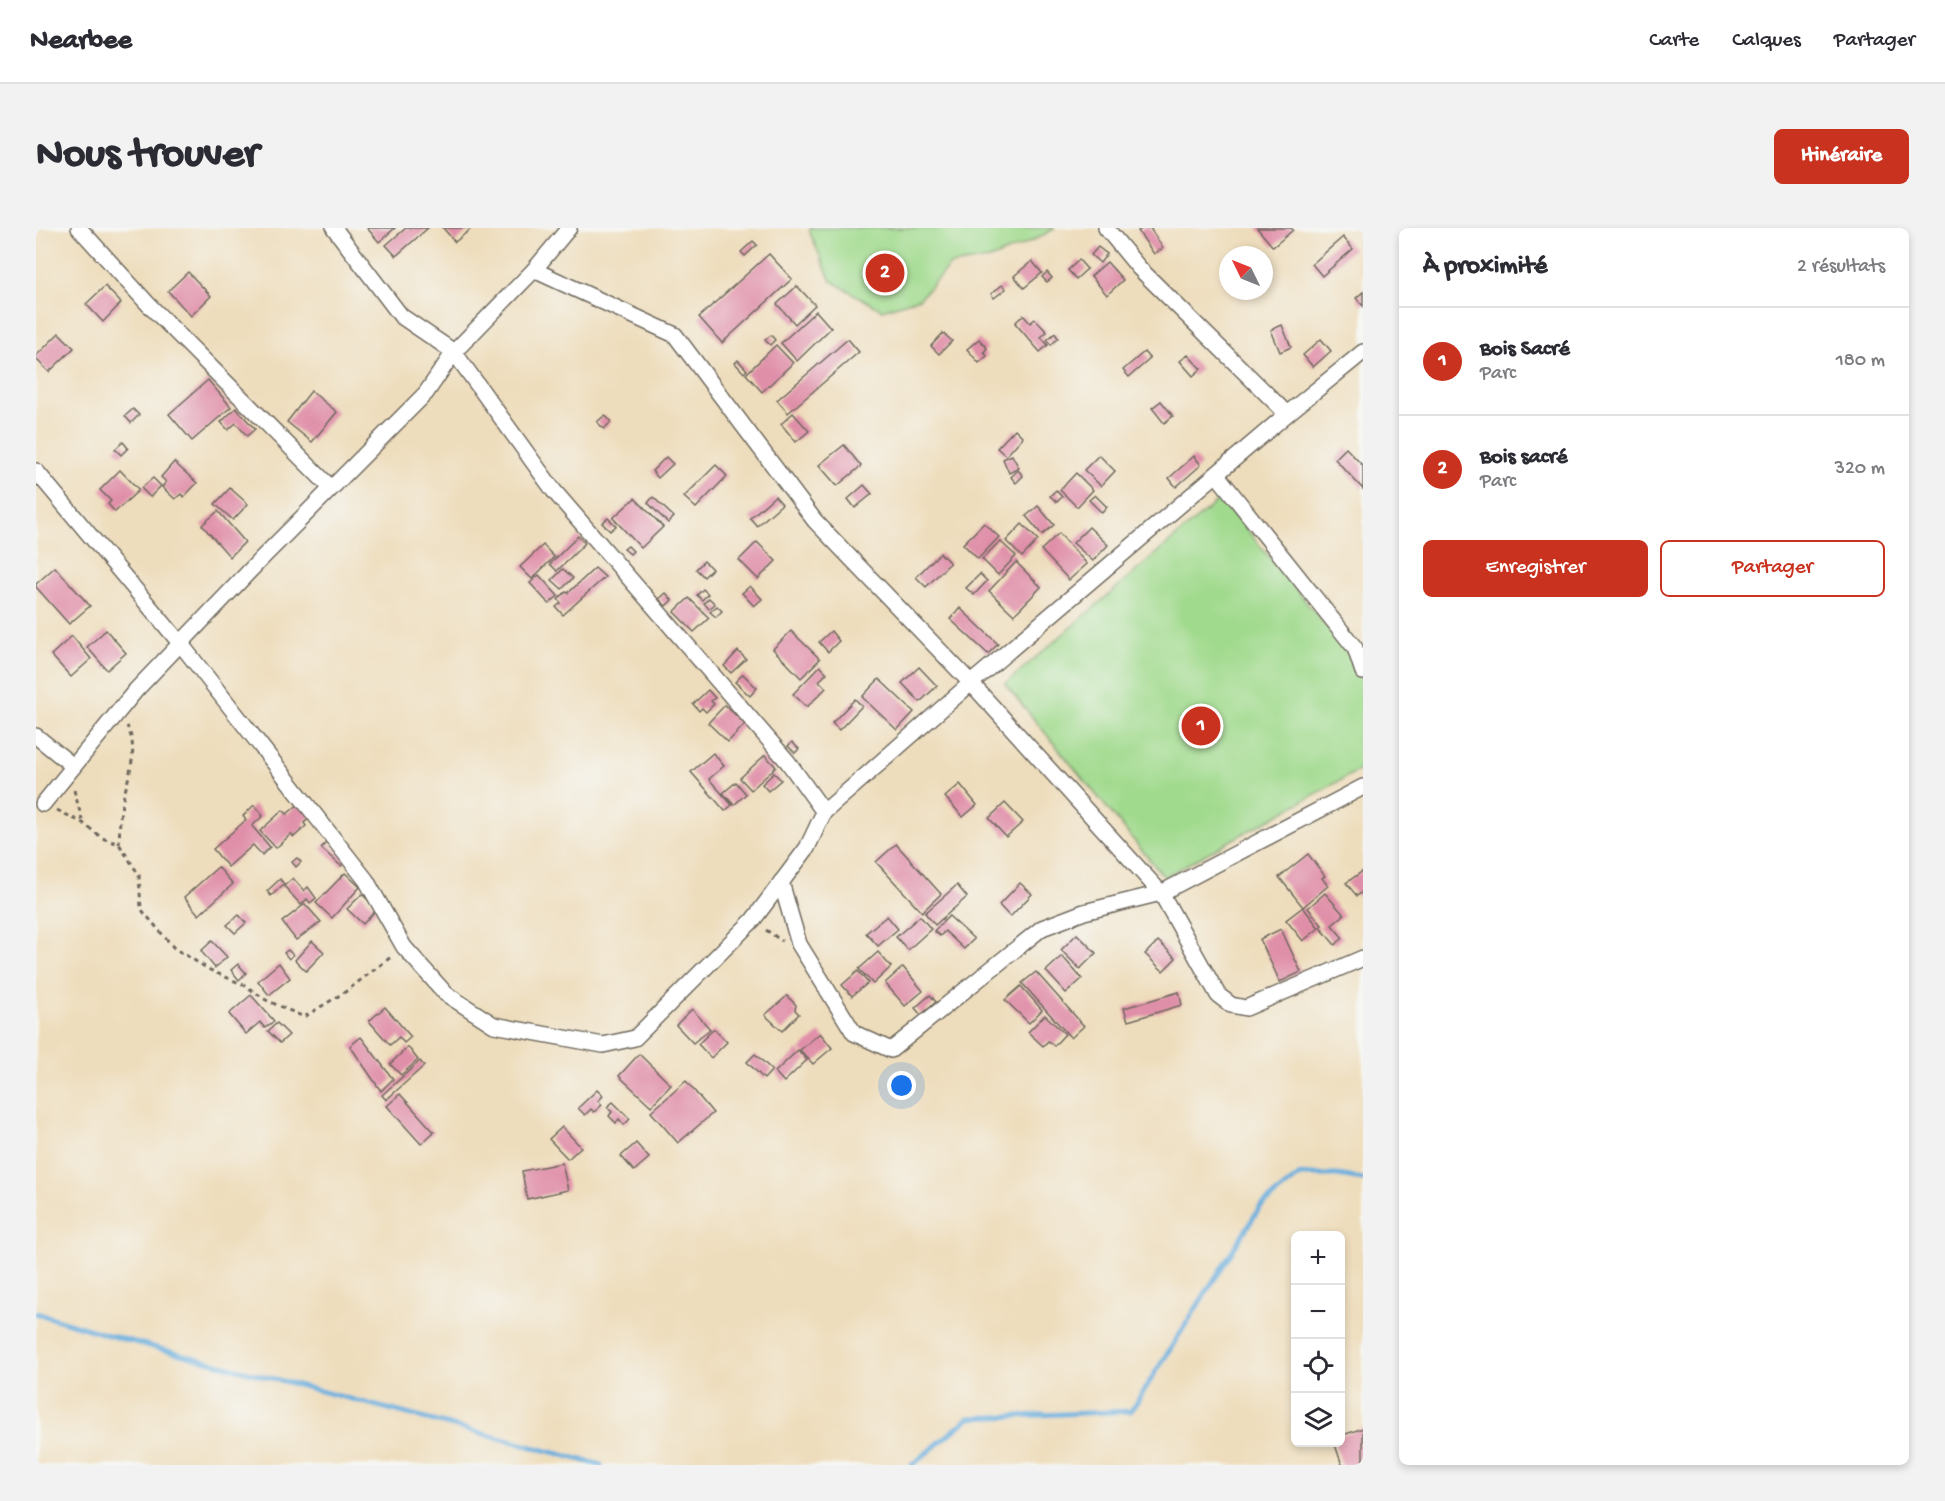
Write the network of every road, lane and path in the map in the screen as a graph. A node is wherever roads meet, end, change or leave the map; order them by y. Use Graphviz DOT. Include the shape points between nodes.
graph roads {
  1 [pos="79,228"];
  2 [pos="334,228"];
  3 [pos="569,228"];
  4 [pos="1106,228"];
  5 [pos="534,270"];
  6 [pos="454,352"];
  7 [pos="1363,352"];
  8 [pos="1287,414"];
  9 [pos="36,471"];
  10 [pos="1216,475"];
  11 [pos="331,488"];
  12 [pos="180,644"];
  13 [pos="1359,645"];
  14 [pos="1363,672"];
  15 [pos="971,683"];
  16 [pos="118,710"];
  17 [pos="36,736"];
  18 [pos="73,766"];
  19 [pos="1363,788"];
  20 [pos="43,804"];
  21 [pos="824,812"];
  22 [pos="83,823"];
  23 [pos="120,844"];
  24 [pos="781,882"];
  25 [pos="1161,893"];
  26 [pos="753,920"];
  27 [pos="799,944"];
  28 [pos="404,947"];
  29 [pos="1363,958"];
  1 -- 11 [label="street" via="148,304"];
  2 -- 6 [label="street" via="401,316"];
  3 -- 5 [label="street"];
  4 -- 8 [label="street" via="1139,268"];
  5 -- 6 [label="street"];
  5 -- 15 [label="street" via="675,334 815,520"];
  6 -- 11 [label="street" via="426,393"];
  6 -- 21 [label="street" via="554,491 788,762"];
  7 -- 8 [label="street"];
  8 -- 10 [label="street"];
  9 -- 12 [label="street"];
  10 -- 13 [label="street"];
  10 -- 15 [label="street"];
  11 -- 12 [label="street"];
  12 -- 16 [label="street"];
  12 -- 28 [label="street" via="366,880"];
  13 -- 14 [label="street"];
  15 -- 21 [label="street"];
  15 -- 25 [label="street"];
  16 -- 18 [label="street"];
  16 -- 23 [label="path" via="132,735 133,765 121,811"];
  17 -- 18 [label="street"];
  18 -- 20 [label="street"];
  18 -- 22 [label="path" via="74,796"];
  19 -- 25 [label="street"];
  20 -- 22 [label="path"];
  21 -- 24 [label="street" via="807,848"];
  22 -- 23 [label="path" via="102,838"];
  23 -- 28 [label="path" via="139,875 141,909 174,948 304,1017 345,992"];
  24 -- 26 [label="street"];
  24 -- 27 [label="street"];
  25 -- 27 [label="street" via="1084,912 1042,928 891,1050 854,1033"];
  25 -- 29 [label="street" via="1218,995 1231,1005 1246,1008"];
  26 -- 27 [label="path" via="779,940"];
  26 -- 28 [label="street" via="635,1038 603,1045 494,1025 446,994"];
}
